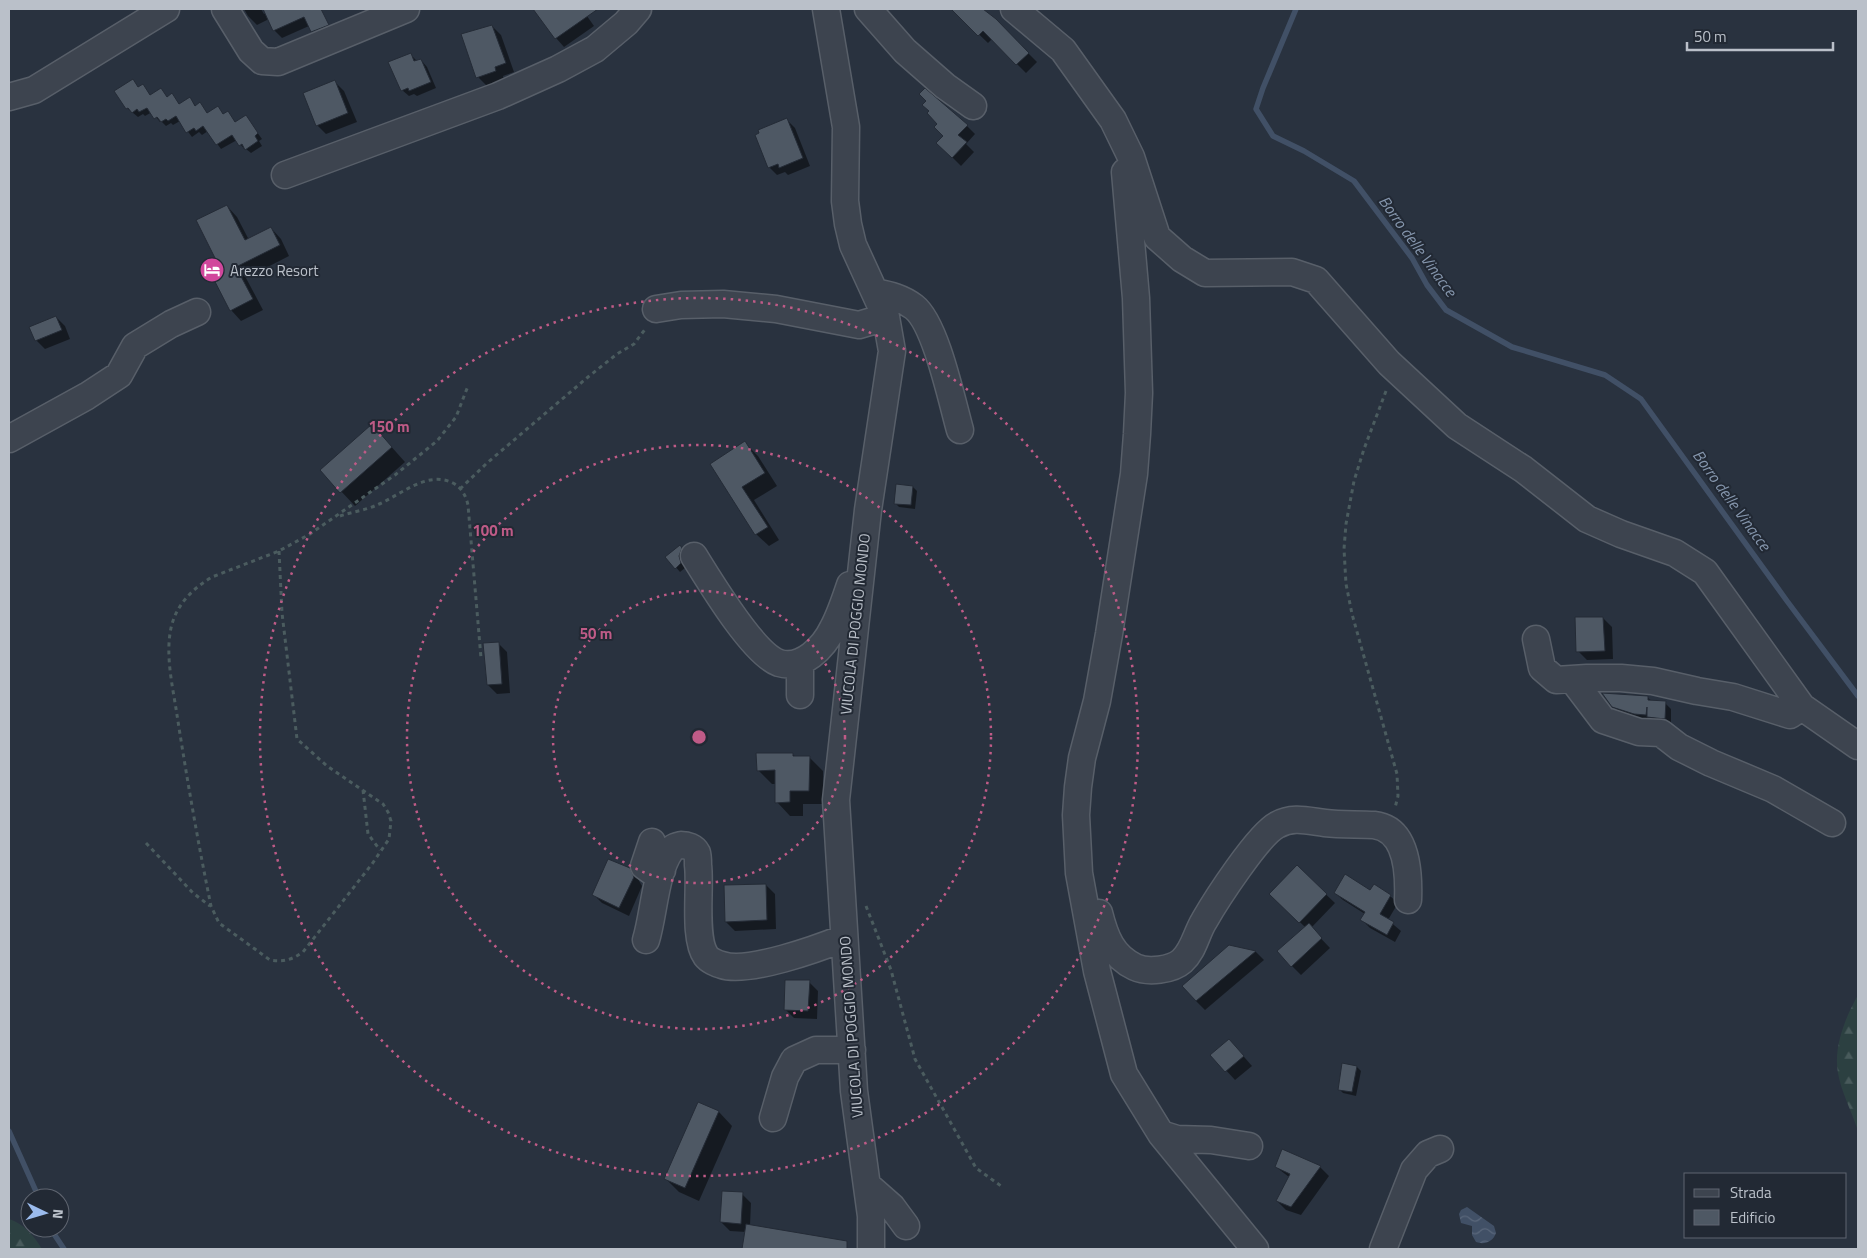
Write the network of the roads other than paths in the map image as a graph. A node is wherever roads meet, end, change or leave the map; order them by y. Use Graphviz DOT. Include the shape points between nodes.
graph roads {
  1 [pos="166,9"];
  2 [pos="225,9"];
  3 [pos="406,9"];
  4 [pos="638,9"];
  5 [pos="826,9"];
  6 [pos="868,9"];
  7 [pos="1014,9"];
  8 [pos="9,97"];
  9 [pos="973,106"];
  10 [pos="1123,139"];
  11 [pos="285,175"];
  12 [pos="875,292"];
  13 [pos="656,309"];
  14 [pos="197,312"];
  15 [pos="886,317"];
  16 [pos="960,430"];
  17 [pos="9,438"];
  18 [pos="866,527"];
  19 [pos="694,556"];
  20 [pos="1536,639"];
  21 [pos="800,662"];
  22 [pos="1572,679"];
  23 [pos="800,695"];
  24 [pos="1802,707"];
  25 [pos="1858,746"];
  26 [pos="1078,787"];
  27 [pos="1832,823"];
  28 [pos="652,842"];
  29 [pos="662,870"];
  30 [pos="1408,900"];
  31 [pos="844,938"];
  32 [pos="646,940"];
  33 [pos="852,1050"];
  34 [pos="773,1118"];
  35 [pos="1161,1134"];
  36 [pos="1249,1146"];
  37 [pos="1440,1149"];
  38 [pos="867,1185"];
  39 [pos="906,1226"];
  40 [pos="871,1249"];
  41 [pos="1255,1249"];
  42 [pos="1384,1249"];
  1 -- 8 [label="street" via="34,90"];
  2 -- 3 [label="street" via="262,62 278,62"];
  4 -- 11 [label="street" via="595,50 558,69 498,96"];
  5 -- 12 [label="street, VIUCOLA DI POGGIO MONDO" via="846,128 845,201 848,224 853,245"];
  6 -- 9 [label="street" via="905,51"];
  7 -- 10 [label="street" via="1063,50"];
  10 -- 24 [label="street" via="1157,237 1182,259 1205,273 1292,272 1316,280 1389,363 1457,426 1523,469 1587,519 1675,553 1705,572"];
  10 -- 26 [label="street" via="1136,307 1137,434 1134,474 1109,634"];
  12 -- 15 [label="street, VIUCOLA DI POGGIO MONDO"];
  12 -- 16 [label="street" via="899,297 916,308 932,334"];
  13 -- 15 [label="street" via="724,304 776,309 859,325"];
  14 -- 17 [label="street" via="135,346 119,375"];
  15 -- 18 [label="street, VIUCOLA DI POGGIO MONDO" via="892,351"];
  18 -- 21 [label="street" via="853,576 833,628 826,641"];
  18 -- 31 [label="street, VIUCOLA DI POGGIO MONDO" via="836,800"];
  19 -- 21 [label="street" via="722,601 758,647 778,663 794,665"];
  20 -- 22 [label="street" via="1542,668 1556,680"];
  21 -- 23 [label="street"];
  22 -- 24 [label="street" via="1653,681 1733,696 1790,715"];
  22 -- 27 [label="street" via="1603,720 1639,732 1661,733 1679,747 1773,789"];
  24 -- 25 [label="street"];
  26 -- 30 [label="street" via="1088,862 1103,930 1119,957 1139,969 1158,970 1182,961 1193,947 1203,922 1261,838 1286,821 1378,826 1387,830 1395,836 1404,853"];
  26 -- 35 [label="street" via="1079,873 1097,971 1124,1074"];
  28 -- 29 [label="street" via="644,866 651,871"];
  29 -- 31 [label="street" via="676,846 686,845 697,854 702,944 706,956 722,965 736,968 785,959"];
  29 -- 32 [label="street"];
  31 -- 33 [label="street, VIUCOLA DI POGGIO MONDO"];
  33 -- 34 [label="street" via="816,1050 794,1060 785,1076"];
  33 -- 38 [label="street, VIUCOLA DI POGGIO MONDO" via="854,1091"];
  35 -- 36 [label="street" via="1177,1139"];
  35 -- 41 [label="street"];
  37 -- 42 [label="street" via="1428,1154 1414,1170"];
  38 -- 39 [label="street" via="892,1207"];
  38 -- 40 [label="street, VIUCOLA DI POGGIO MONDO"];
}
